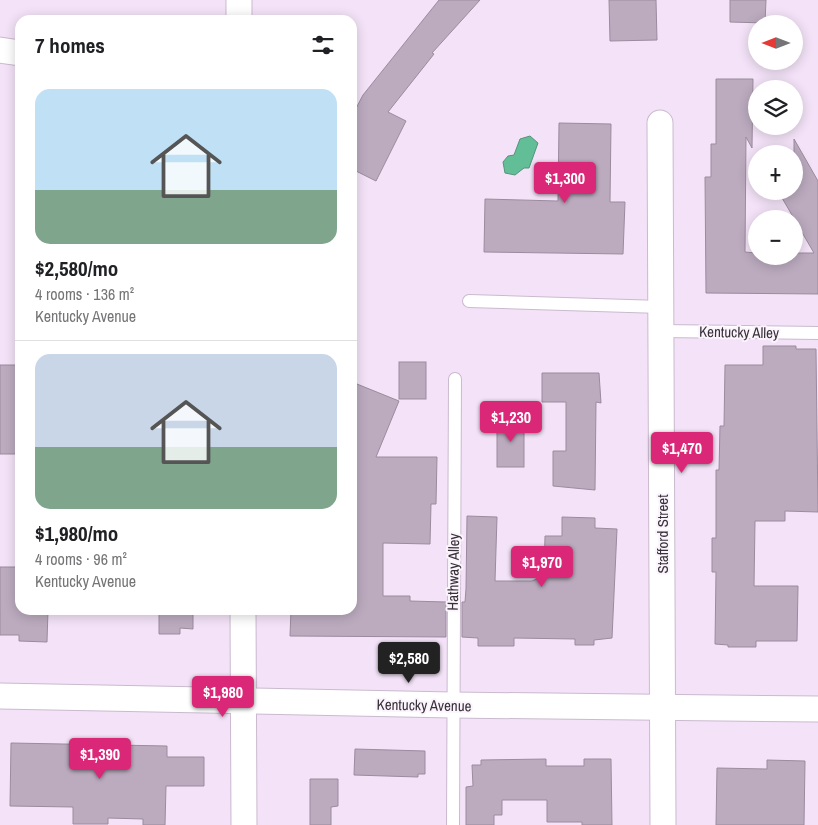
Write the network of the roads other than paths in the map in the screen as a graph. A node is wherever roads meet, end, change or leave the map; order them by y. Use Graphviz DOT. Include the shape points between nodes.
graph roads {
  1 [pos="239,0"];
  2 [pos="238,15"];
  3 [pos="0,50"];
  4 [pos="15,52"];
  5 [pos="660,123"];
  6 [pos="469,301"];
  7 [pos="661,319"];
  8 [pos="818,333"];
  9 [pos="455,379"];
  10 [pos="243,615"];
  11 [pos="0,696"];
  12 [pos="243,701"];
  13 [pos="452,705"];
  14 [pos="663,708"];
  15 [pos="818,709"];
  16 [pos="244,825"];
  17 [pos="453,825"];
  18 [pos="663,825"];
  1 -- 2 [label="street"];
  3 -- 4 [label="street"];
  5 -- 7 [label="street, Stafford Street"];
  6 -- 7 [label="lane, Kentucky Alley"];
  7 -- 8 [label="lane, Kentucky Alley"];
  7 -- 14 [label="street, Stafford Street"];
  9 -- 13 [label="lane, Hathway Alley"];
  10 -- 12 [label="street"];
  11 -- 12 [label="street, Kentucky Avenue"];
  12 -- 13 [label="street, Kentucky Avenue"];
  12 -- 16 [label="street"];
  13 -- 14 [label="street, Kentucky Avenue"];
  13 -- 17 [label="lane, Hathway Alley"];
  14 -- 15 [label="street, Kentucky Avenue"];
  14 -- 18 [label="street, Stafford Street"];
}
